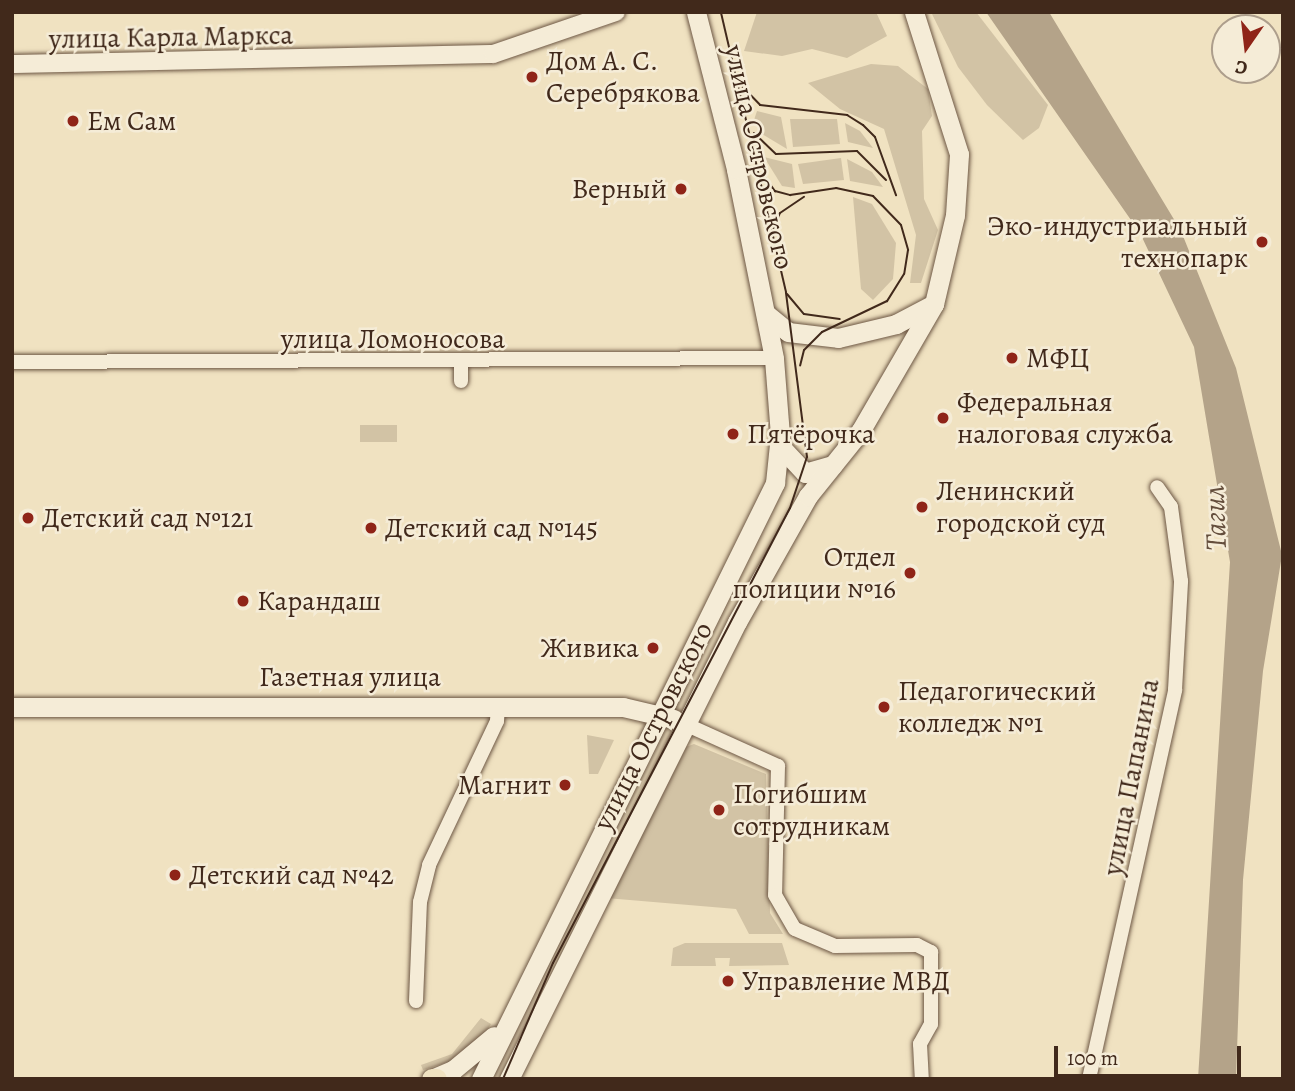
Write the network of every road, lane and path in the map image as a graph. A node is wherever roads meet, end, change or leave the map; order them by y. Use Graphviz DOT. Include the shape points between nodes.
graph roads {
  1 [pos="616,12"];
  2 [pos="696,12"];
  3 [pos="914,12"];
  4 [pos="12,65"];
  5 [pos="934,304"];
  6 [pos="766,314"];
  7 [pos="774,358"];
  8 [pos="12,362"];
  9 [pos="461,364"];
  10 [pos="461,381"];
  11 [pos="779,445"];
  12 [pos="833,466"];
  13 [pos="1157,487"];
  14 [pos="498,705"];
  15 [pos="12,707"];
  16 [pos="663,713"];
  17 [pos="685,724"];
  18 [pos="416,1001"];
  19 [pos="504,1025"];
  20 [pos="520,1048"];
  21 [pos="434,1079"];
  22 [pos="481,1079"];
  23 [pos="487,1079"];
  24 [pos="509,1079"];
  25 [pos="922,1079"];
  26 [pos="1089,1079"];
  1 -- 4 [label="street, улица Карла Маркса" via="493,54"];
  2 -- 6 [label="main road, улица Островского"];
  3 -- 5 [label="main road, улица Островского" via="959,154 955,215"];
  5 -- 6 [label="main road, улица Островского" via="896,324 849,337 793,333"];
  5 -- 12 [label="main road, улица Островского" via="861,430"];
  6 -- 7 [label="main road, улица Островского"];
  7 -- 9 [label="street, улица Ломоносова"];
  7 -- 11 [label="main road, улица Островского"];
  8 -- 9 [label="street, улица Ломоносова"];
  9 -- 10 [label="street"];
  11 -- 12 [label="main road" via="805,473"];
  11 -- 16 [label="main road, улица Островского" via="763,516"];
  12 -- 17 [label="main road, улица Островского" via="808,496"];
  13 -- 26 [label="street, улица Папанина" via="1171,507 1181,581 1175,690"];
  14 -- 15 [label="main road, Газетная улица"];
  14 -- 16 [label="main road, Газетная улица"];
  14 -- 18 [label="street" via="497,721 429,865 420,902"];
  16 -- 17 [label="main road, Газетная улица"];
  16 -- 19 [label="main road, улица Островского"];
  17 -- 20 [label="main road, улица Островского"];
  17 -- 25 [label="street" via="778,766 775,895 795,929 835,946 916,945 931,952 931,1024 920,1044"];
  19 -- 21 [label="main road" via="453,1070"];
  19 -- 22 [label="main road, улица Островского"];
  20 -- 23 [label="main road"];
  20 -- 24 [label="main road, улица Островского"];
}
